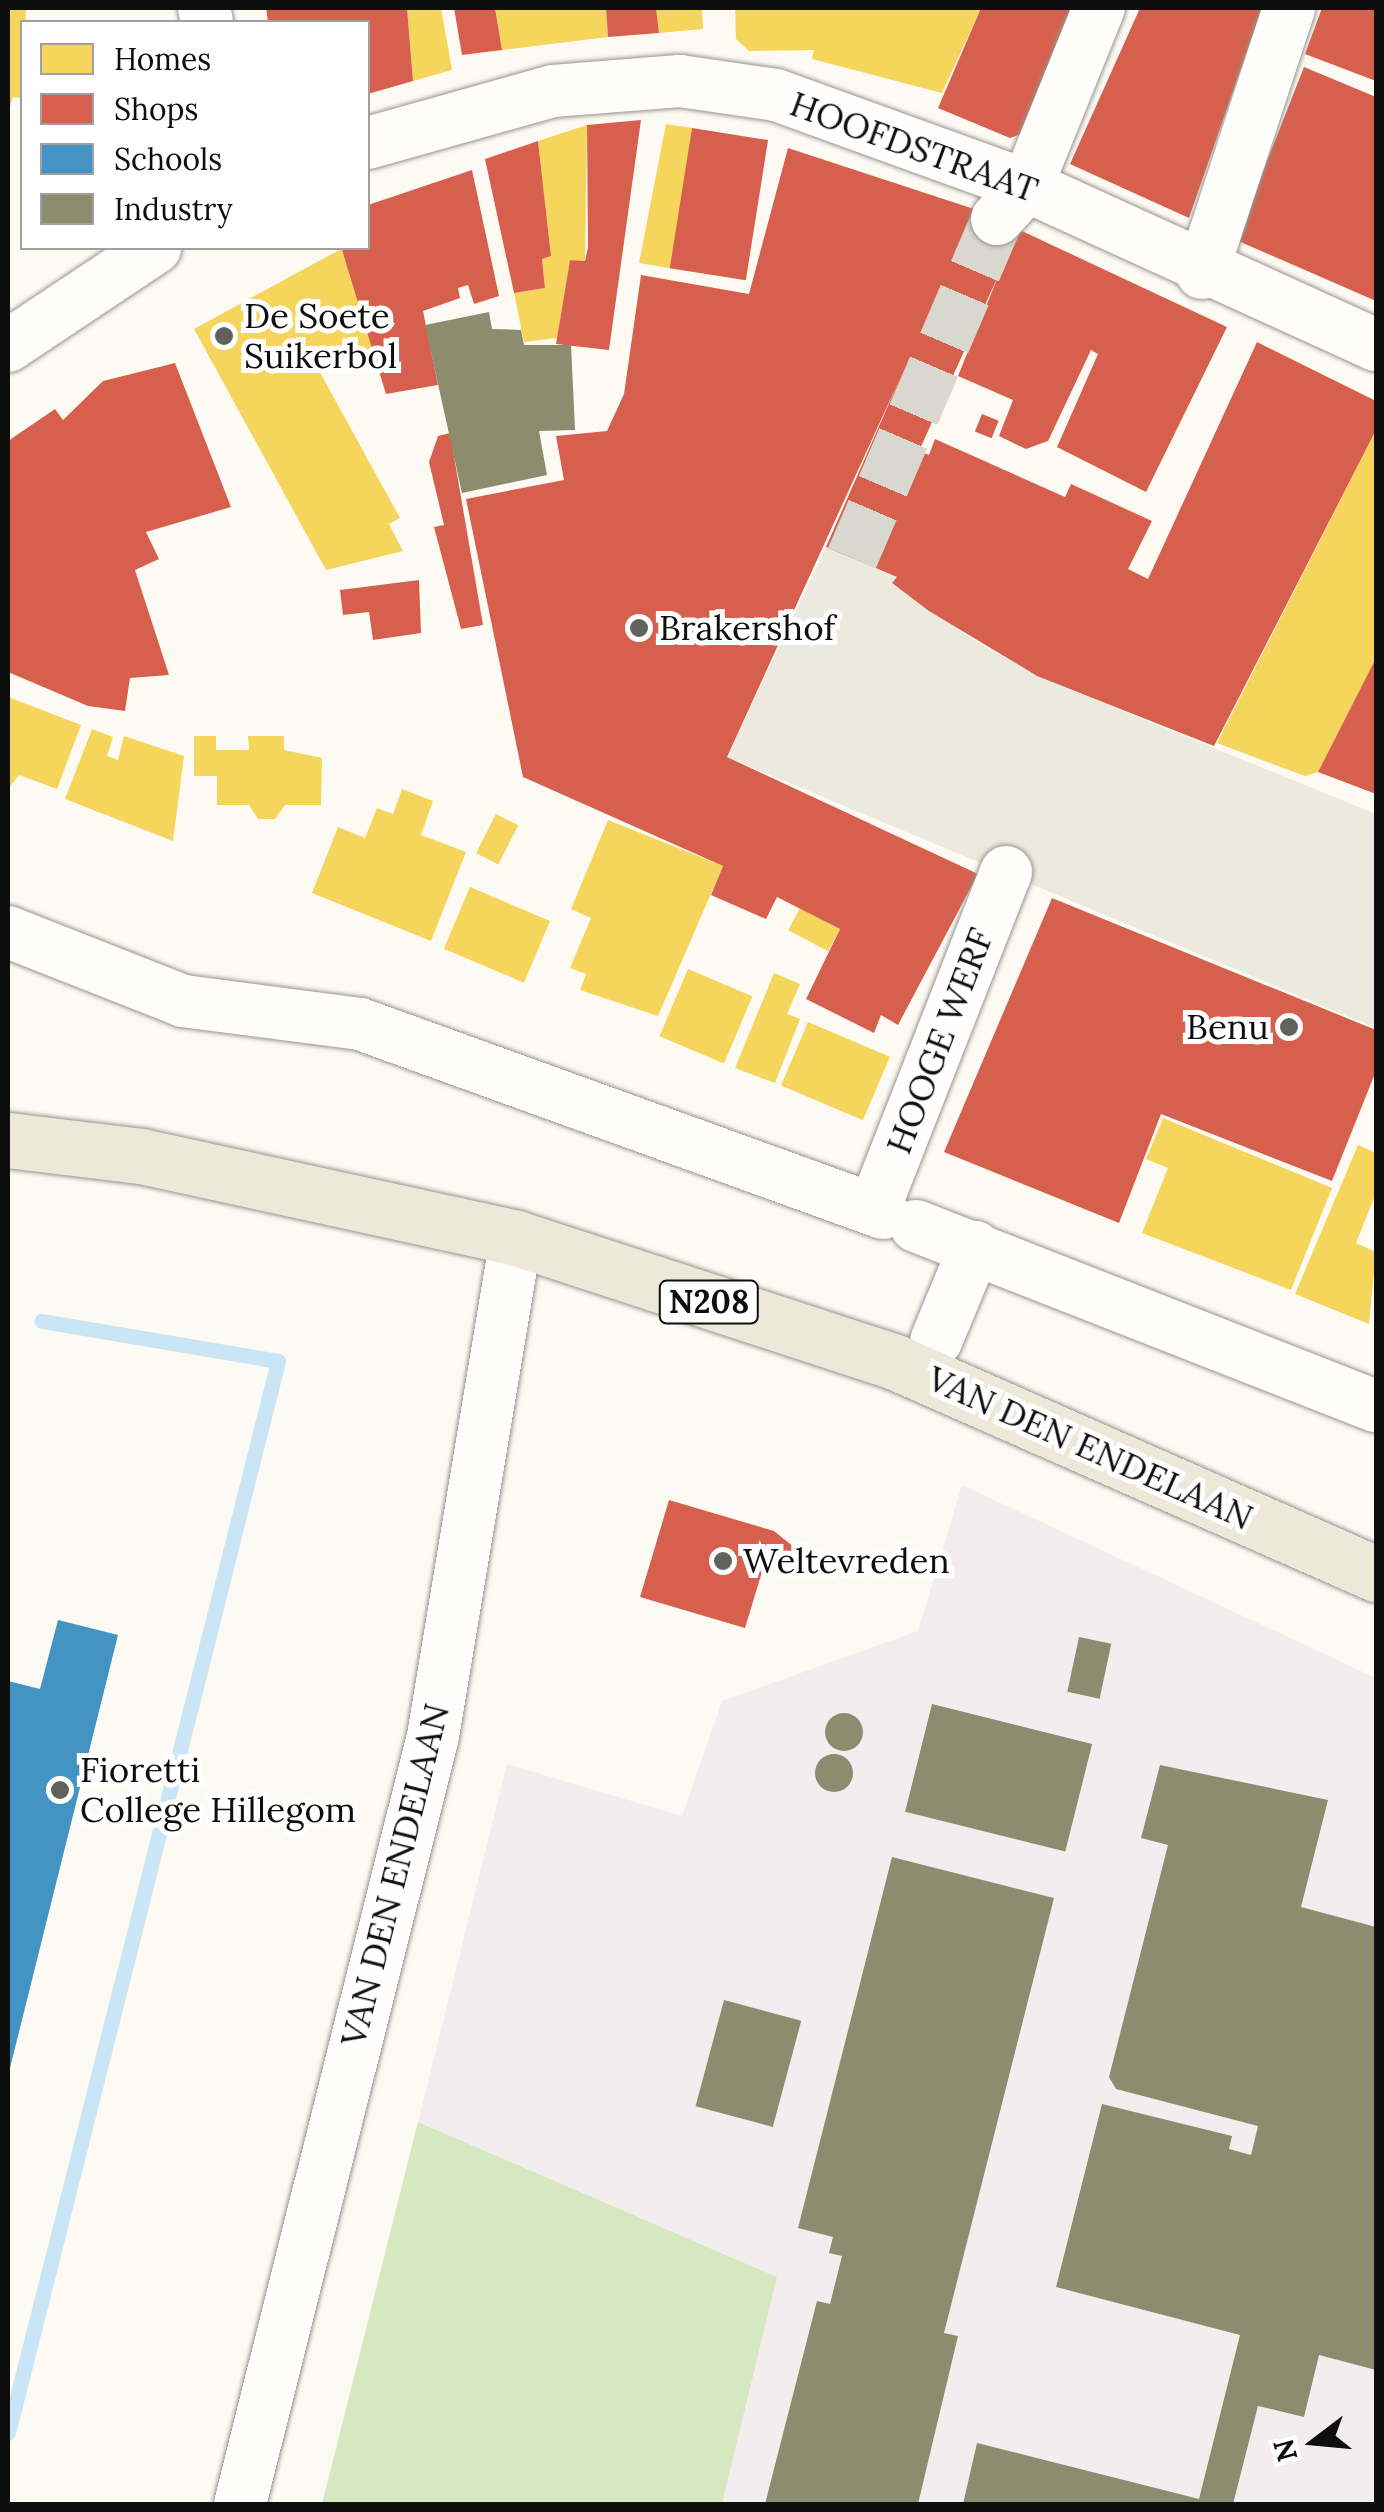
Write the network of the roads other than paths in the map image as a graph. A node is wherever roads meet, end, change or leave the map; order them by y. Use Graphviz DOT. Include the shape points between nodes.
graph roads {
  1 [pos="1100,8"];
  2 [pos="1289,8"];
  3 [pos="370,142"];
  4 [pos="1012,203"];
  5 [pos="152,250"];
  6 [pos="1202,273"];
  7 [pos="1376,345"];
  8 [pos="8,346"];
  9 [pos="1006,872"];
  10 [pos="8,932"];
  11 [pos="8,1106"];
  12 [pos="8,1140"];
  13 [pos="891,1216"];
  14 [pos="516,1238"];
  15 [pos="976,1247"];
  16 [pos="936,1341"];
  17 [pos="1376,1406"];
  18 [pos="1376,1538"];
  19 [pos="1376,1574"];
  20 [pos="240,2504"];
  1 -- 4 [label="street"];
  2 -- 6 [label="street"];
  3 -- 4 [label="street, HOOFDSTRAAT" via="553,91 680,81 855,118"];
  4 -- 6 [label="street, HOOFDSTRAAT"];
  5 -- 8 [label="street"];
  6 -- 7 [label="street, HOOFDSTRAAT"];
  9 -- 13 [label="street, HOOGE WERF"];
  10 -- 13 [label="street" via="183,1001 360,1024"];
  11 -- 16 [label="main road, VAN DEN ENDELAAN / N208" via="451,1189 638,1240"];
  12 -- 14 [label="main road, VAN DEN ENDELAAN / N208" via="140,1156"];
  13 -- 15 [label="street"];
  14 -- 19 [label="main road, VAN DEN ENDELAAN / N208" via="895,1362"];
  14 -- 20 [label="street, VAN DEN ENDELAAN" via="433,1736"];
  15 -- 16 [label="street, VAN DEN ENDELAAN"];
  15 -- 17 [label="street"];
  16 -- 18 [label="main road, VAN DEN ENDELAAN / N208"];
}
